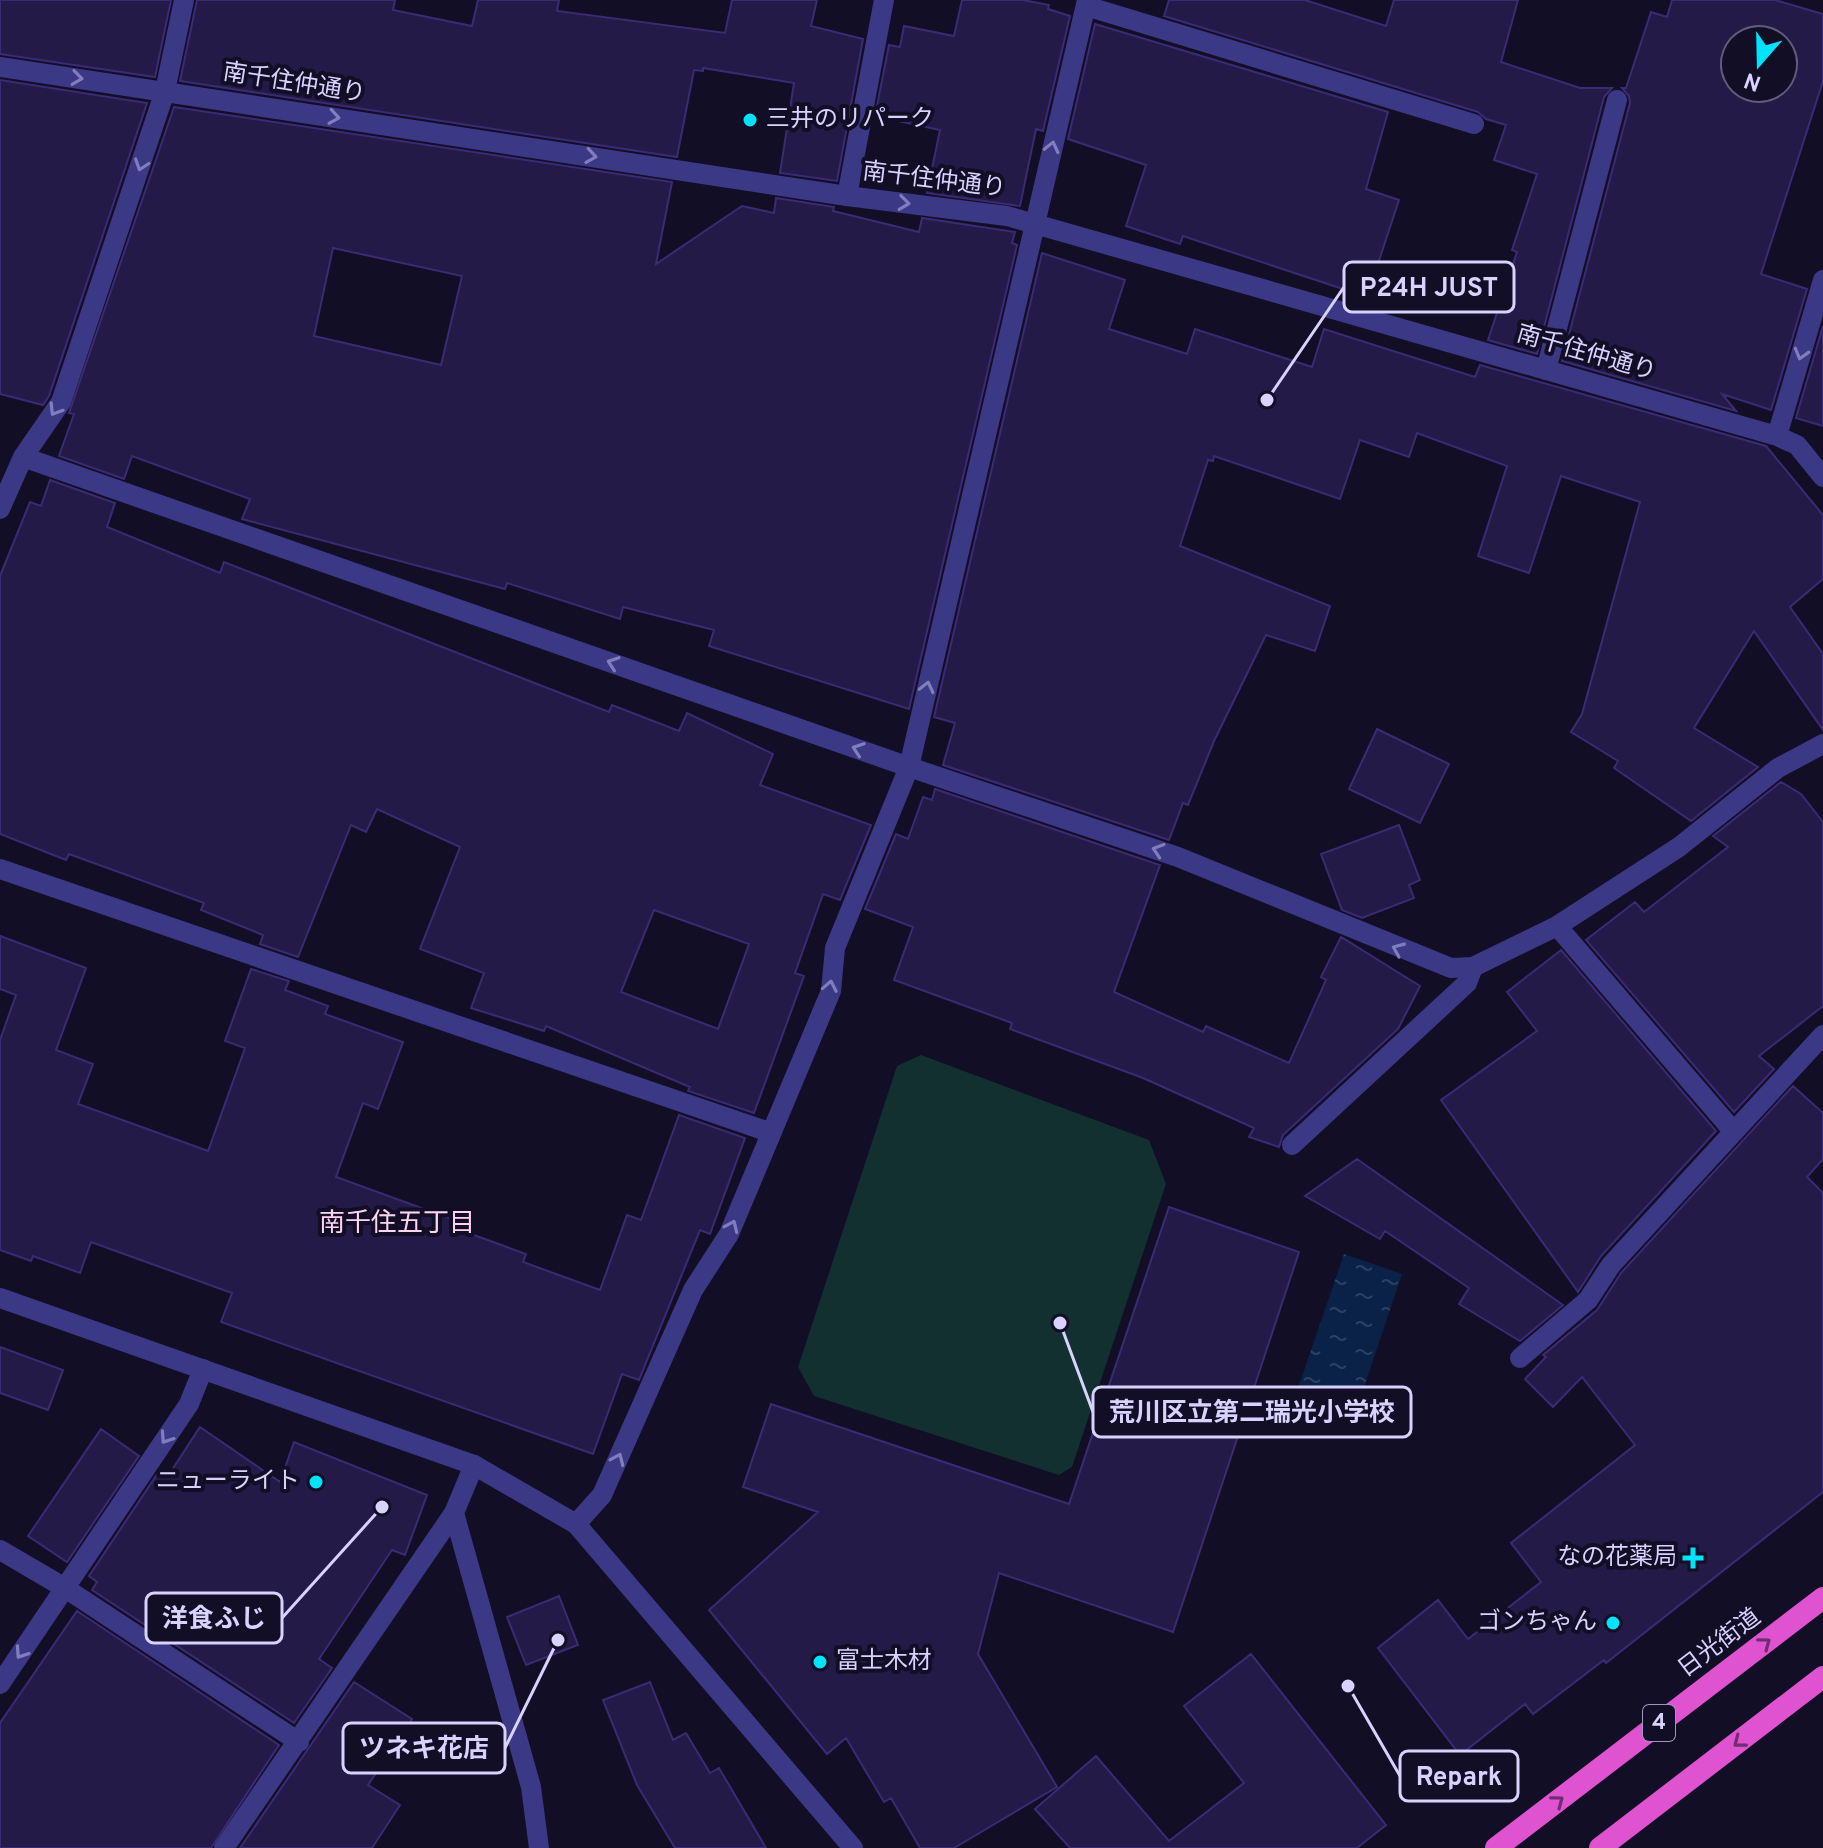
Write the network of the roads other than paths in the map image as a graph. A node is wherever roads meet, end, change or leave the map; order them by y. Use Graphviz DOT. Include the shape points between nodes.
graph roads {
  1 [pos="184,0"];
  2 [pos="884,0"];
  3 [pos="1086,3"];
  4 [pos="0,67"];
  5 [pos="165,91"];
  6 [pos="1617,100"];
  7 [pos="1474,124"];
  8 [pos="847,196"];
  9 [pos="1034,223"];
  10 [pos="1823,280"];
  11 [pos="1546,370"];
  12 [pos="1777,436"];
  13 [pos="23,457"];
  14 [pos="1823,477"];
  15 [pos="0,509"];
  16 [pos="1823,744"];
  17 [pos="909,767"];
  18 [pos="0,869"];
  19 [pos="1557,926"];
  20 [pos="1473,967"];
  21 [pos="1823,1035"];
  22 [pos="769,1132"];
  23 [pos="1734,1132"];
  24 [pos="1292,1145"];
  25 [pos="0,1298"];
  26 [pos="1520,1358"];
  27 [pos="203,1369"];
  28 [pos="474,1465"];
  29 [pos="454,1513"];
  30 [pos="576,1524"];
  31 [pos="0,1550"];
  32 [pos="65,1588"];
  33 [pos="1823,1598"];
  34 [pos="1823,1677"];
  35 [pos="0,1684"];
  36 [pos="299,1742"];
  37 [pos="224,1848"];
  38 [pos="539,1848"];
  39 [pos="853,1848"];
  40 [pos="1496,1848"];
  41 [pos="1600,1848"];
  1 -- 5 [label="street"];
  2 -- 8 [label="street"];
  3 -- 7 [label="street"];
  9 -- 3 [label="street, one-way"];
  4 -- 5 [label="street, 南千住仲通り, one-way"];
  5 -- 8 [label="street, 南千住仲通り, one-way"];
  5 -- 13 [label="street, one-way" via="61,402"];
  6 -- 11 [label="street"];
  8 -- 9 [label="street, 南千住仲通り, one-way"];
  9 -- 11 [label="street, 南千住仲通り"];
  17 -- 9 [label="street, one-way"];
  10 -- 12 [label="street, one-way"];
  11 -- 12 [label="street, 南千住仲通り"];
  12 -- 14 [label="street, 南千住仲通り" via="1797,445"];
  13 -- 15 [label="street"];
  17 -- 13 [label="street, one-way"];
  16 -- 19 [label="street" via="1778,768 1679,847"];
  20 -- 17 [label="street, one-way" via="1451,968 1417,957 1178,857"];
  22 -- 17 [label="street, one-way" via="831,991 835,948"];
  18 -- 22 [label="street"];
  19 -- 20 [label="street"];
  19 -- 23 [label="street"];
  20 -- 24 [label="street" via="1467,983"];
  21 -- 23 [label="street"];
  30 -- 22 [label="street, one-way" via="602,1495 693,1290 729,1234"];
  23 -- 26 [label="street" via="1611,1265 1588,1300"];
  25 -- 27 [label="street"];
  27 -- 28 [label="street"];
  27 -- 32 [label="street, one-way" via="189,1404"];
  28 -- 29 [label="street"];
  28 -- 30 [label="street"];
  29 -- 36 [label="street"];
  29 -- 38 [label="street" via="531,1787"];
  30 -- 39 [label="street"];
  31 -- 32 [label="street"];
  32 -- 35 [label="street, one-way"];
  32 -- 36 [label="street"];
  40 -- 33 [label="highway, 日光街道 / 4, one-way"];
  34 -- 41 [label="highway, one-way"];
  36 -- 37 [label="street"];
}
